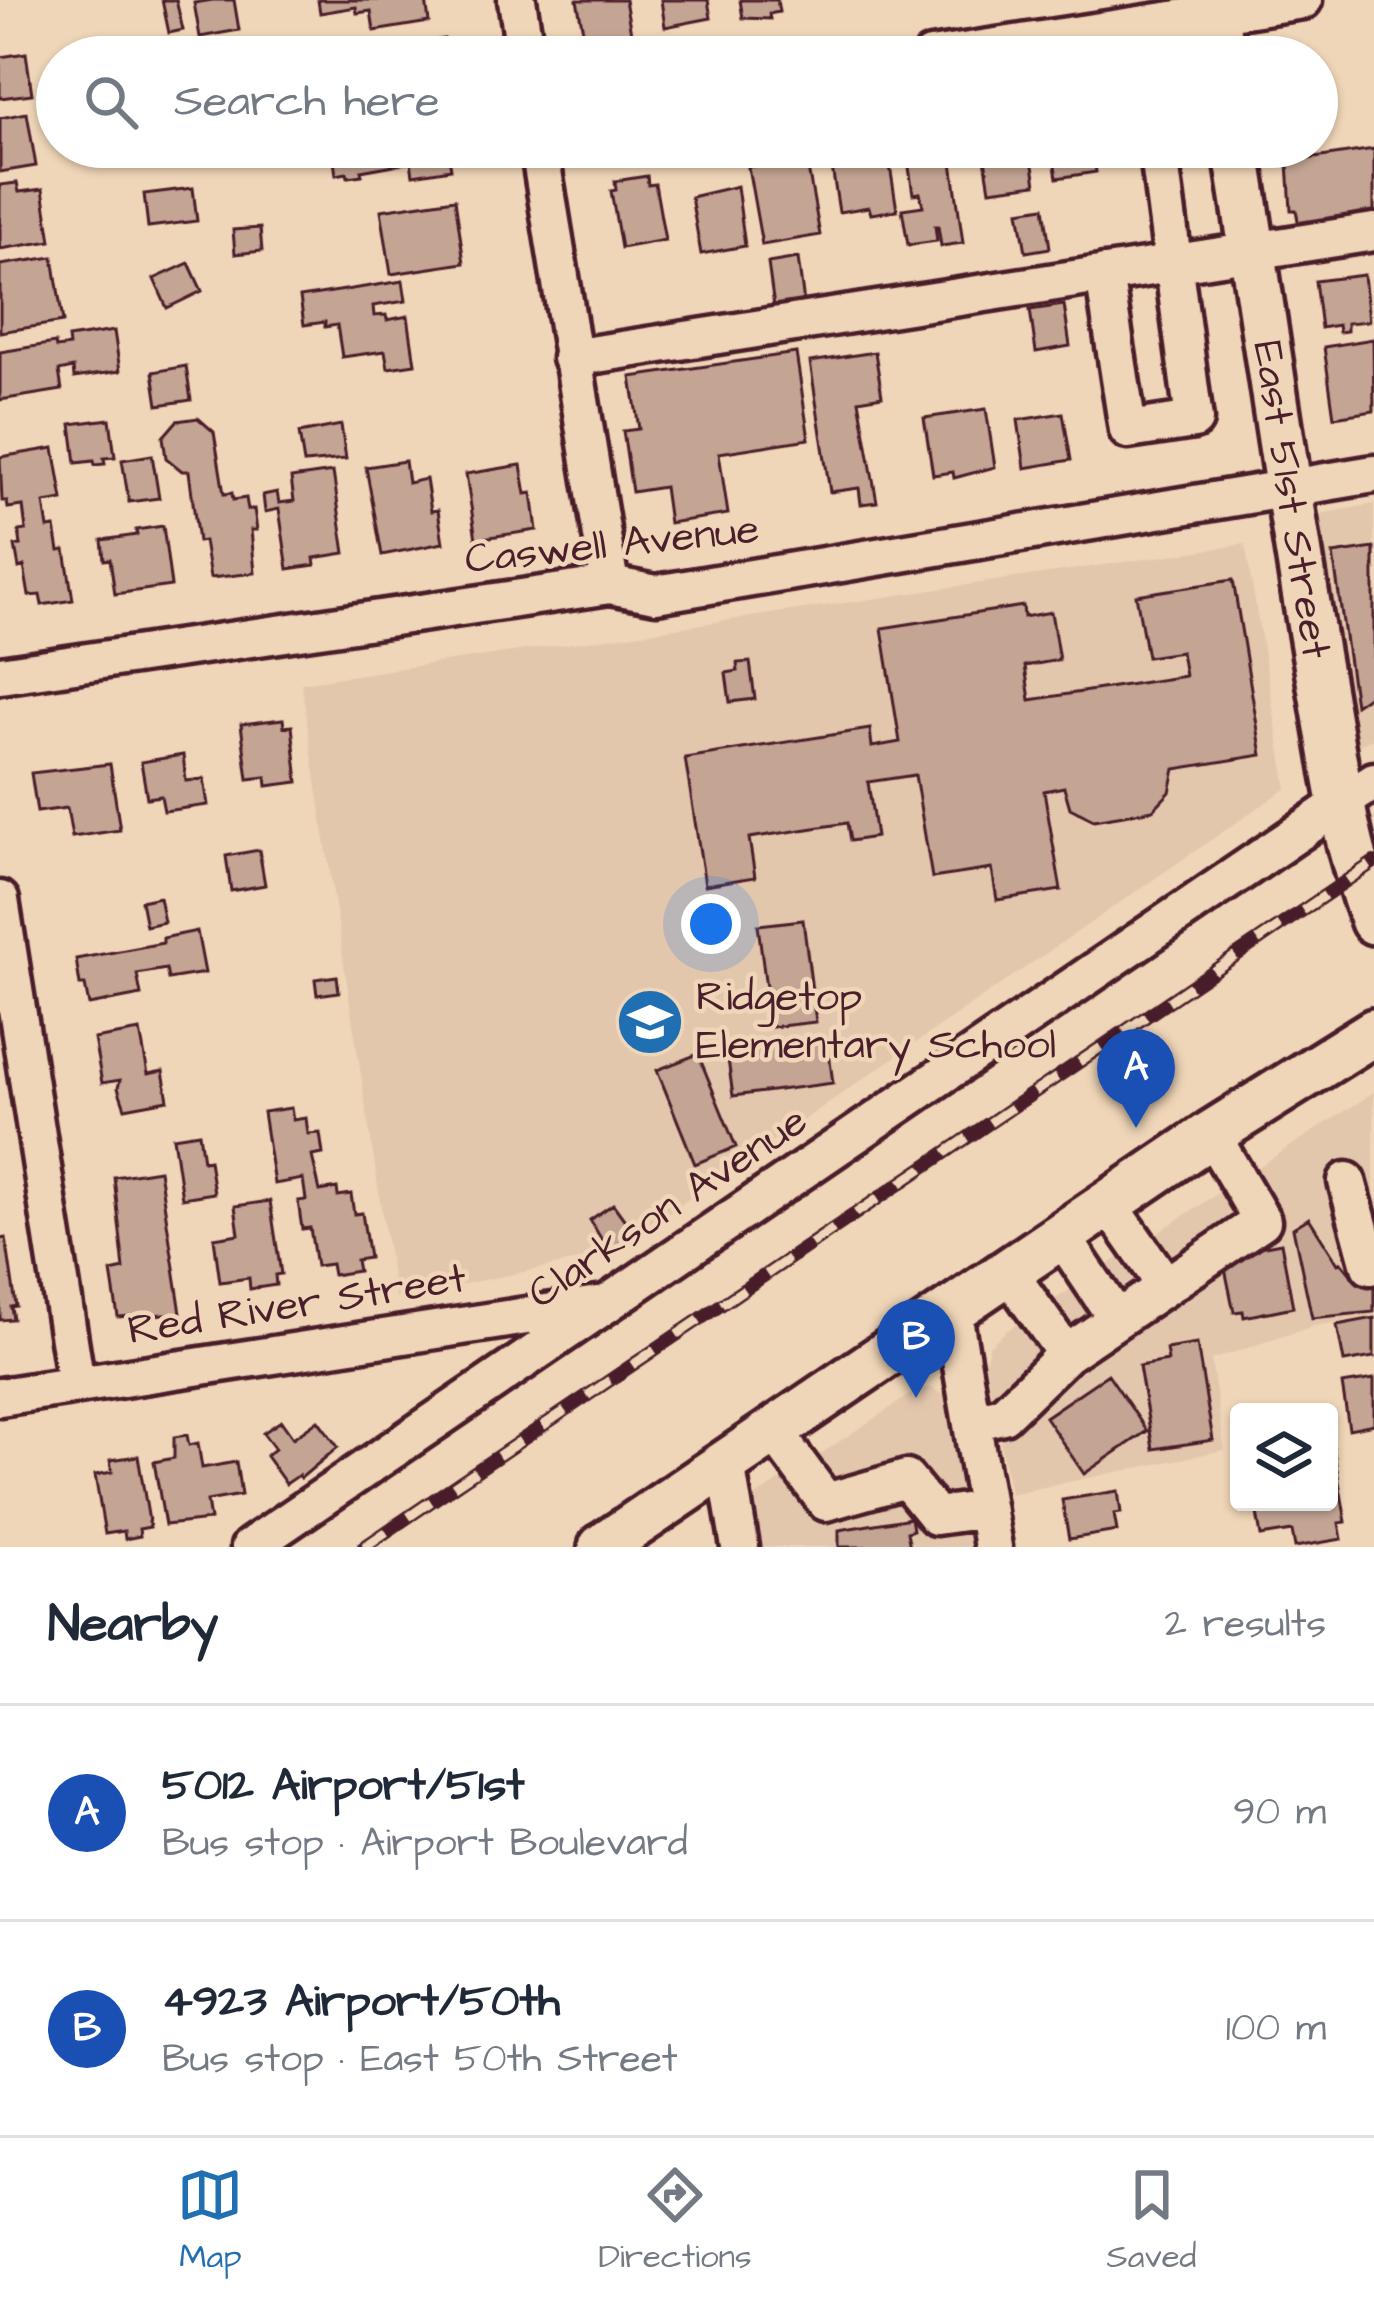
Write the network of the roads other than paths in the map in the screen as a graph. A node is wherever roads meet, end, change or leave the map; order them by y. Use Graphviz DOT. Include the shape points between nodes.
graph roads {
  1 [pos="518,0"];
  2 [pos="1304,0"];
  3 [pos="1216,24"];
  4 [pos="523,36"];
  5 [pos="1167,36"];
  6 [pos="542,168"];
  7 [pos="1160,168"];
  8 [pos="1239,168"];
  9 [pos="1374,232"];
  10 [pos="1253,251"];
  11 [pos="1173,263"];
  12 [pos="1104,274"];
  13 [pos="571,358"];
  14 [pos="1374,474"];
  15 [pos="1286,488"];
  16 [pos="610,585"];
  17 [pos="0,675"];
  18 [pos="1357,794"];
  19 [pos="0,900"];
  20 [pos="1374,921"];
  21 [pos="1374,1031"];
  22 [pos="1211,1134"];
  23 [pos="1347,1181"];
  24 [pos="1108,1203"];
  25 [pos="1061,1234"];
  26 [pos="1374,1265"];
  27 [pos="1007,1270"];
  28 [pos="1166,1286"];
  29 [pos="608,1303"];
  30 [pos="952,1307"];
  31 [pos="1117,1319"];
  32 [pos="1066,1354"];
  33 [pos="76,1384"];
  34 [pos="0,1397"];
  35 [pos="972,1422"];
  36 [pos="773,1430"];
  37 [pos="726,1462"];
  38 [pos="986,1509"];
  39 [pos="250,1547"];
  40 [pos="602,1547"];
  41 [pos="740,1547"];
  42 [pos="993,1547"];
  1 -- 4 [label="street"];
  2 -- 3 [label="street"];
  3 -- 5 [label="street"];
  6 -- 13 [label="street"];
  7 -- 11 [label="street"];
  8 -- 10 [label="main road, East 51st Street"];
  9 -- 10 [label="street"];
  10 -- 11 [label="street"];
  10 -- 15 [label="main road, East 51st Street"];
  11 -- 12 [label="street"];
  11 -- 12 [label="street" via="1194,420 1128,430"];
  12 -- 13 [label="street"];
  13 -- 16 [label="street"];
  14 -- 15 [label="street, Caswell Avenue"];
  15 -- 16 [label="street, Caswell Avenue" via="656,594"];
  15 -- 18 [label="main road, East 51st Street"];
  16 -- 17 [label="street, Caswell Avenue"];
  18 -- 20 [label="main road, East 51st Street" via="1356,874"];
  18 -- 29 [label="street, Clarkson Avenue"];
  19 -- 33 [label="street"];
  21 -- 22 [label="main road"];
  22 -- 24 [label="main road"];
  22 -- 28 [label="street" via="1262,1221"];
  23 -- 26 [label="street"];
  24 -- 25 [label="main road"];
  24 -- 28 [label="street"];
  25 -- 27 [label="main road"];
  25 -- 31 [label="street"];
  27 -- 30 [label="main road"];
  27 -- 32 [label="street"];
  28 -- 31 [label="street"];
  29 -- 33 [label="street, Red River Street"];
  29 -- 39 [label="street, Clarkson Avenue"];
  30 -- 35 [label="street"];
  30 -- 36 [label="main road"];
  31 -- 32 [label="street"];
  32 -- 35 [label="street" via="1003,1415"];
  33 -- 34 [label="street, Red River Street"];
  35 -- 38 [label="street"];
  36 -- 37 [label="main road"];
  36 -- 38 [label="street" via="826,1502 906,1479 936,1516"];
  37 -- 40 [label="main road"];
  37 -- 41 [label="street"];
  38 -- 42 [label="street"];
}
